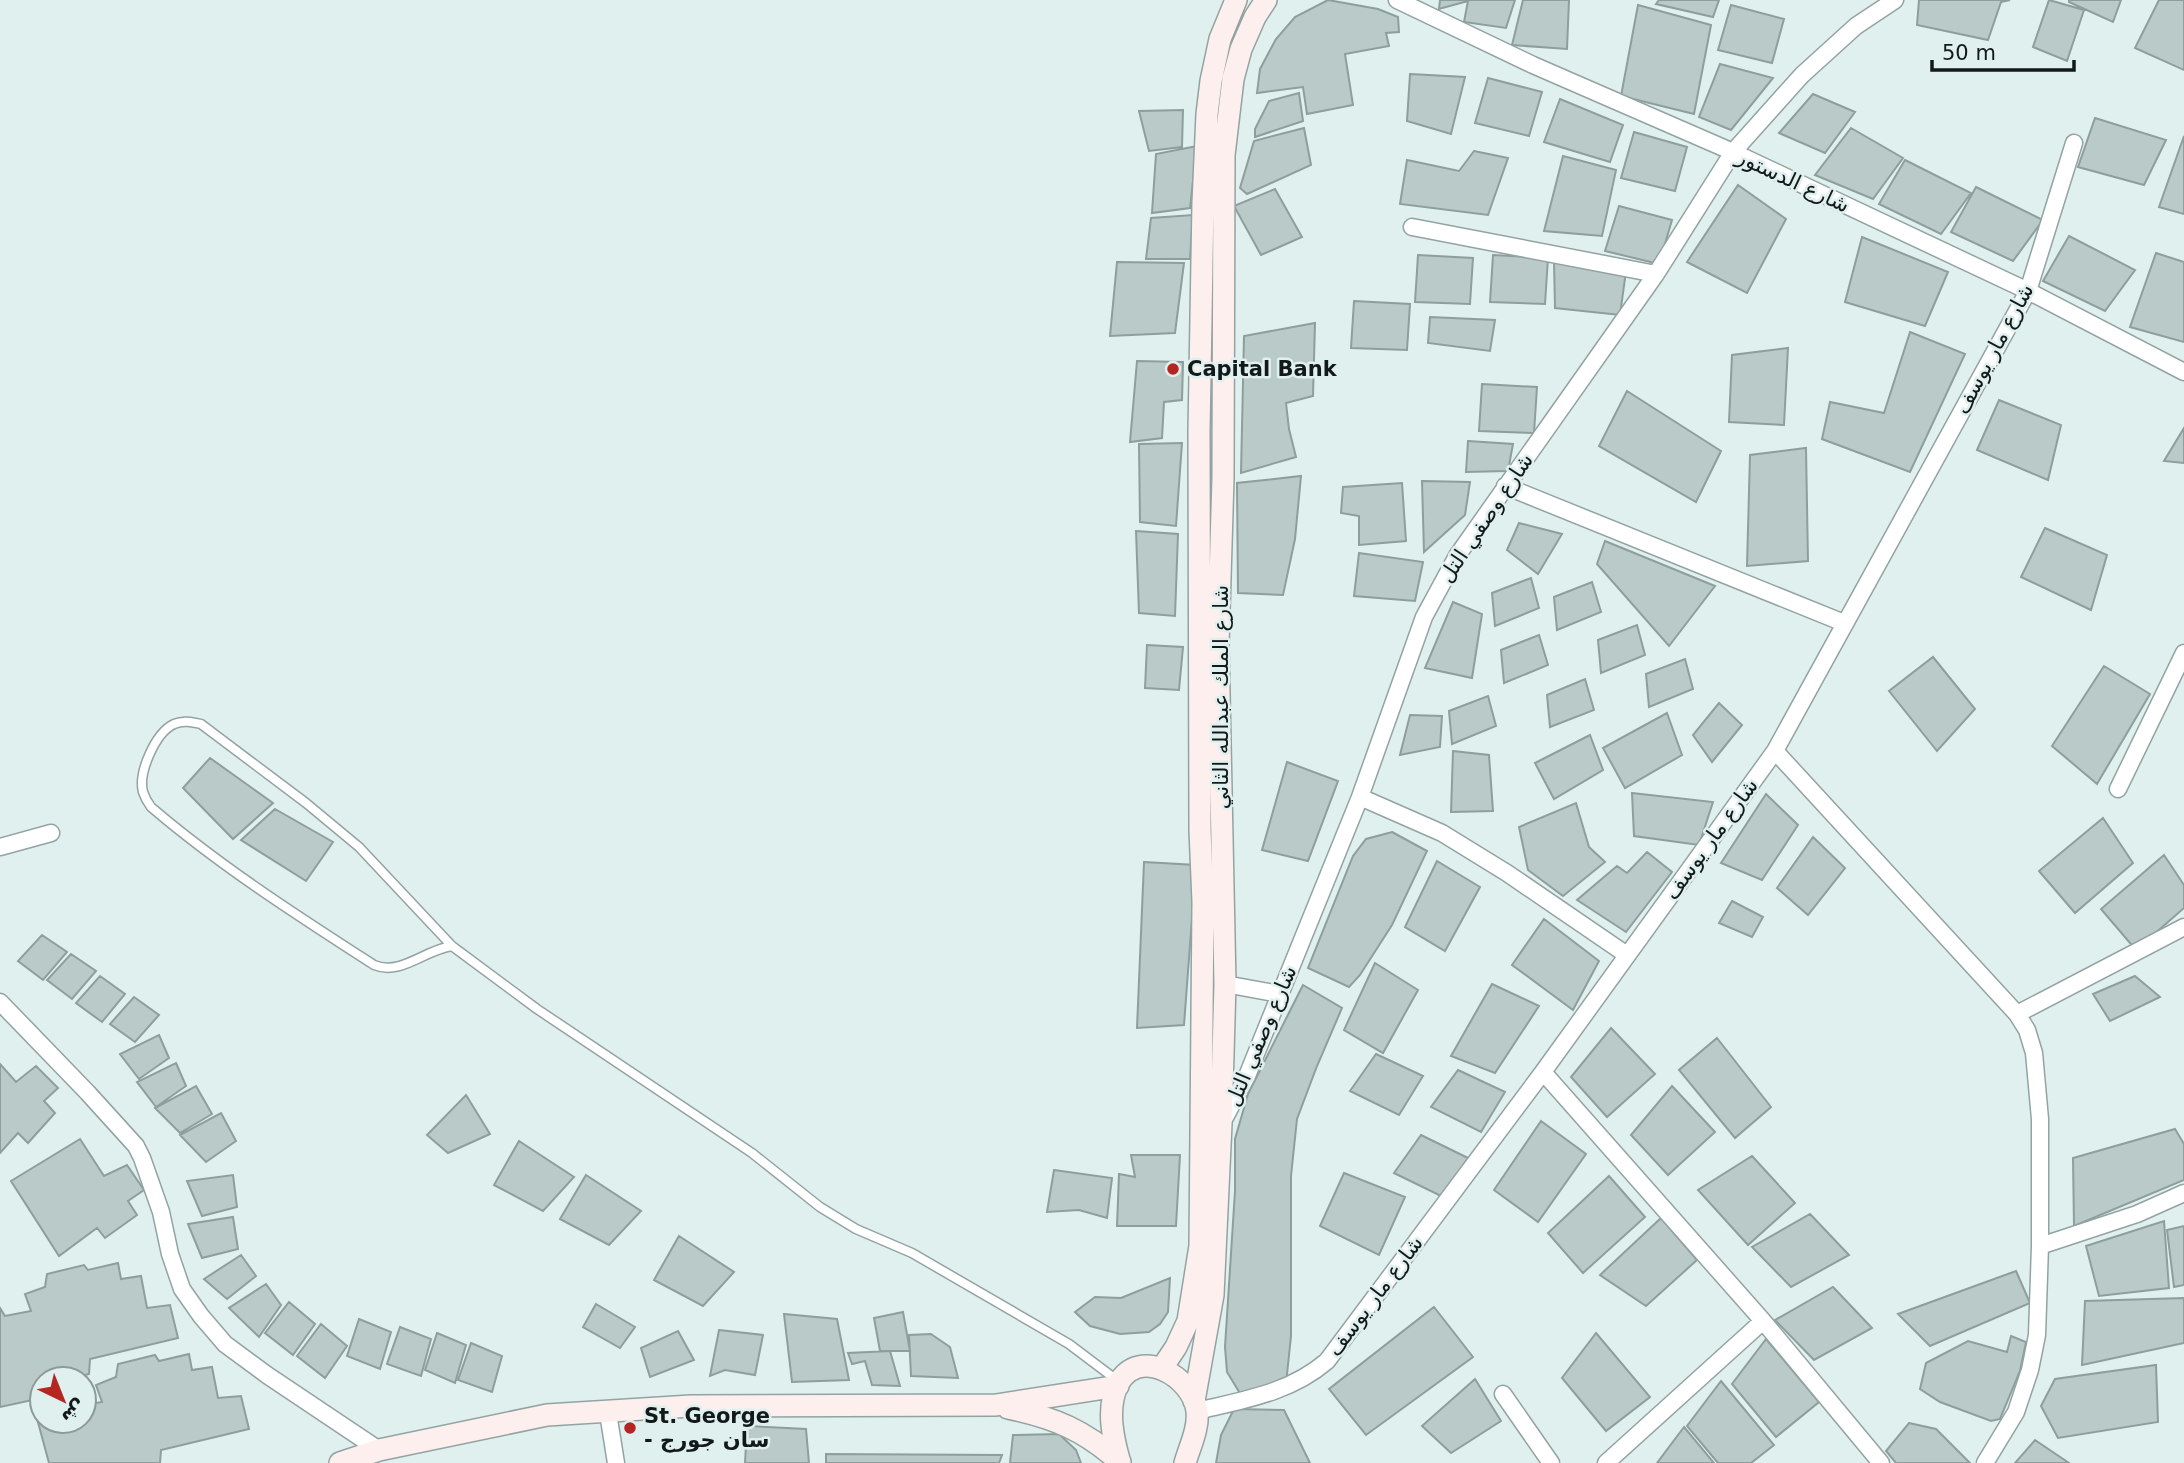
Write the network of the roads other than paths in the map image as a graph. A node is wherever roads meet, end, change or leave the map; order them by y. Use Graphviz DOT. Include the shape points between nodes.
graph roads {
  1 [pos="1236,0"];
  2 [pos="1266,0"];
  3 [pos="1397,0"];
  4 [pos="1895,0"];
  5 [pos="2074,143"];
  6 [pos="1733,152"];
  7 [pos="1412,228"];
  8 [pos="1656,274"];
  9 [pos="2028,291"];
  10 [pos="2184,372"];
  11 [pos="1506,486"];
  12 [pos="1844,623"];
  13 [pos="2184,653"];
  14 [pos="1775,751"];
  15 [pos="2118,789"];
  16 [pos="1360,797"];
  17 [pos="51,833"];
  18 [pos="0,846"];
  19 [pos="2184,927"];
  20 [pos="452,946"];
  21 [pos="1627,955"];
  22 [pos="1225,984"];
  23 [pos="1279,994"];
  24 [pos="0,1002"];
  25 [pos="2017,1014"];
  26 [pos="1543,1072"];
  27 [pos="1221,1125"];
  28 [pos="2184,1193"];
  29 [pos="2040,1246"];
  30 [pos="1763,1321"];
  31 [pos="1162,1368"];
  32 [pos="1119,1384"];
  33 [pos="1503,1394"];
  34 [pos="996,1405"];
  35 [pos="1196,1406"];
  36 [pos="608,1413"];
  37 [pos="379,1450"];
  38 [pos="340,1463"];
  39 [pos="616,1463"];
  40 [pos="1120,1463"];
  41 [pos="1185,1463"];
  42 [pos="1551,1463"];
  43 [pos="1606,1463"];
  44 [pos="1881,1463"];
  45 [pos="1985,1463"];
  1 -- 31 [label="main road, شارع الملك عبدالله الثاني" via="1220,39 1211,81 1203,190 1200,1246 1188,1321"];
  2 -- 22 [label="main road, شارع الملك عبدالله الثاني" via="1241,50 1233,79 1224,155 1218,645"];
  3 -- 6 [label="street, شارع الدستور"];
  4 -- 6 [label="street, شارع وصفي التل" via="1856,26 1802,75"];
  5 -- 9 [label="street, شارع مار يوسف"];
  6 -- 8 [label="street, شارع وصفي التل"];
  6 -- 9 [label="street, شارع الدستور"];
  7 -- 8 [label="street"];
  8 -- 11 [label="street, شارع وصفي التل"];
  9 -- 10 [label="street, شارع الدستور"];
  9 -- 12 [label="street, شارع مار يوسف"];
  11 -- 12 [label="street"];
  11 -- 16 [label="street, شارع وصفي التل" via="1457,556 1424,617"];
  12 -- 14 [label="street, شارع مار يوسف"];
  13 -- 15 [label="street"];
  14 -- 21 [label="street, شارع مار يوسف"];
  14 -- 25 [label="street"];
  16 -- 21 [label="street" via="1442,833"];
  16 -- 23 [label="street, شارع وصفي التل"];
  17 -- 18 [label="street"];
  19 -- 25 [label="street"];
  20 -- 20 [label="lane" via="359,846 201,724 176,723 156,741 142,781 151,807 236,873 384,969"];
  20 -- 32 [label="lane" via="537,1009 752,1153 820,1207 856,1229 912,1252 1069,1345"];
  21 -- 26 [label="street, شارع مار يوسف"];
  22 -- 23 [label="street"];
  22 -- 27 [label="main road, شارع الملك عبدالله الثاني"];
  23 -- 27 [label="street, شارع وصفي التل" via="1247,1076"];
  24 -- 37 [label="street" via="136,1146 161,1212 182,1289 201,1317 225,1343 267,1375"];
  25 -- 29 [label="street" via="2027,1030 2037,1078"];
  26 -- 30 [label="street"];
  26 -- 35 [label="street, شارع مار يوسف" via="1327,1361 1272,1393"];
  27 -- 35 [label="main road, شارع الملك عبدالله الثاني" via="1213,1296"];
  28 -- 29 [label="street"];
  29 -- 45 [label="street" via="2037,1335 2030,1370 2016,1412"];
  30 -- 43 [label="street"];
  30 -- 44 [label="street"];
  31 -- 32 [label="main road" via="1138,1368"];
  31 -- 35 [label="main road" via="1187,1387"];
  32 -- 34 [label="main road"];
  32 -- 40 [label="main road" via="1112,1426"];
  33 -- 42 [label="street"];
  34 -- 36 [label="main road" via="691,1406"];
  34 -- 40 [label="main road" via="1066,1424 1104,1447"];
  35 -- 41 [label="main road, شارع الملك عبدالله الثاني" via="1197,1425"];
  36 -- 37 [label="main road" via="547,1415"];
  36 -- 39 [label="street"];
  37 -- 38 [label="main road"];
}
